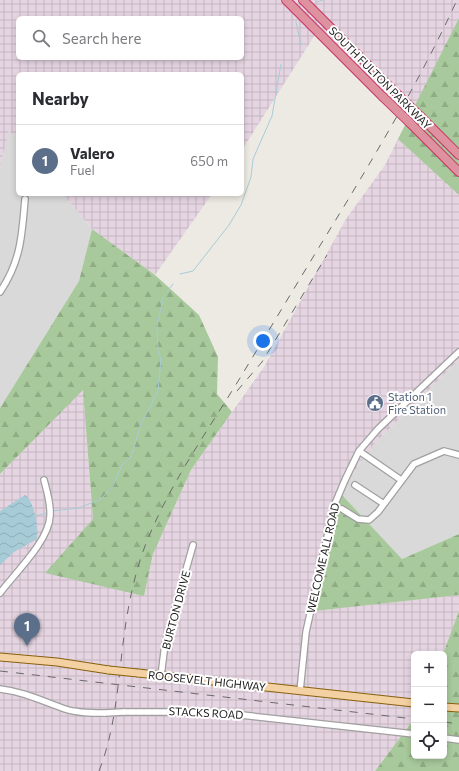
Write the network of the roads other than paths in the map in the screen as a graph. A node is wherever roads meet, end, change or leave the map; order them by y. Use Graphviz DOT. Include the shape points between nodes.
graph roads {
  1 [pos="286,0"];
  2 [pos="303,0"];
  3 [pos="459,155"];
  4 [pos="459,172"];
  5 [pos="26,199"];
  6 [pos="0,292"];
  7 [pos="459,352"];
  8 [pos="359,452"];
  9 [pos="459,455"];
  10 [pos="44,480"];
  11 [pos="401,480"];
  12 [pos="355,485"];
  13 [pos="384,504"];
  14 [pos="342,509"];
  15 [pos="193,545"];
  16 [pos="0,592"];
  17 [pos="0,657"];
  18 [pos="161,676"];
  19 [pos="0,689"];
  20 [pos="300,691"];
  21 [pos="411,703"];
  22 [pos="447,707"];
  23 [pos="459,708"];
  24 [pos="411,734"];
  25 [pos="447,738"];
  26 [pos="459,740"];
  1 -- 4 [label="highway, SOUTH FULTON PARKWAY, bridge"];
  2 -- 3 [label="highway, SOUTH FULTON PARKWAY, bridge"];
  5 -- 6 [label="street" via="20,249 15,265"];
  7 -- 8 [label="street, WELCOME ALL ROAD" via="398,409"];
  8 -- 11 [label="street"];
  8 -- 20 [label="street, WELCOME ALL ROAD" via="339,493 330,520 303,643"];
  9 -- 11 [label="street" via="444,451 414,464"];
  10 -- 16 [label="street" via="49,503 48,527 43,538"];
  11 -- 13 [label="street"];
  12 -- 13 [label="street"];
  13 -- 14 [label="street" via="369,520 358,519"];
  15 -- 18 [label="street, BURTON DRIVE" via="165,644"];
  17 -- 18 [label="main road, ROOSEVELT HIGHWAY, bridge"];
  18 -- 20 [label="main road, ROOSEVELT HIGHWAY"];
  19 -- 24 [label="street, STACKS ROAD, bridge" via="32,696 66,710 87,713 214,712"];
  20 -- 21 [label="main road, ROOSEVELT HIGHWAY"];
  22 -- 23 [label="main road"];
  25 -- 26 [label="street"];
}
